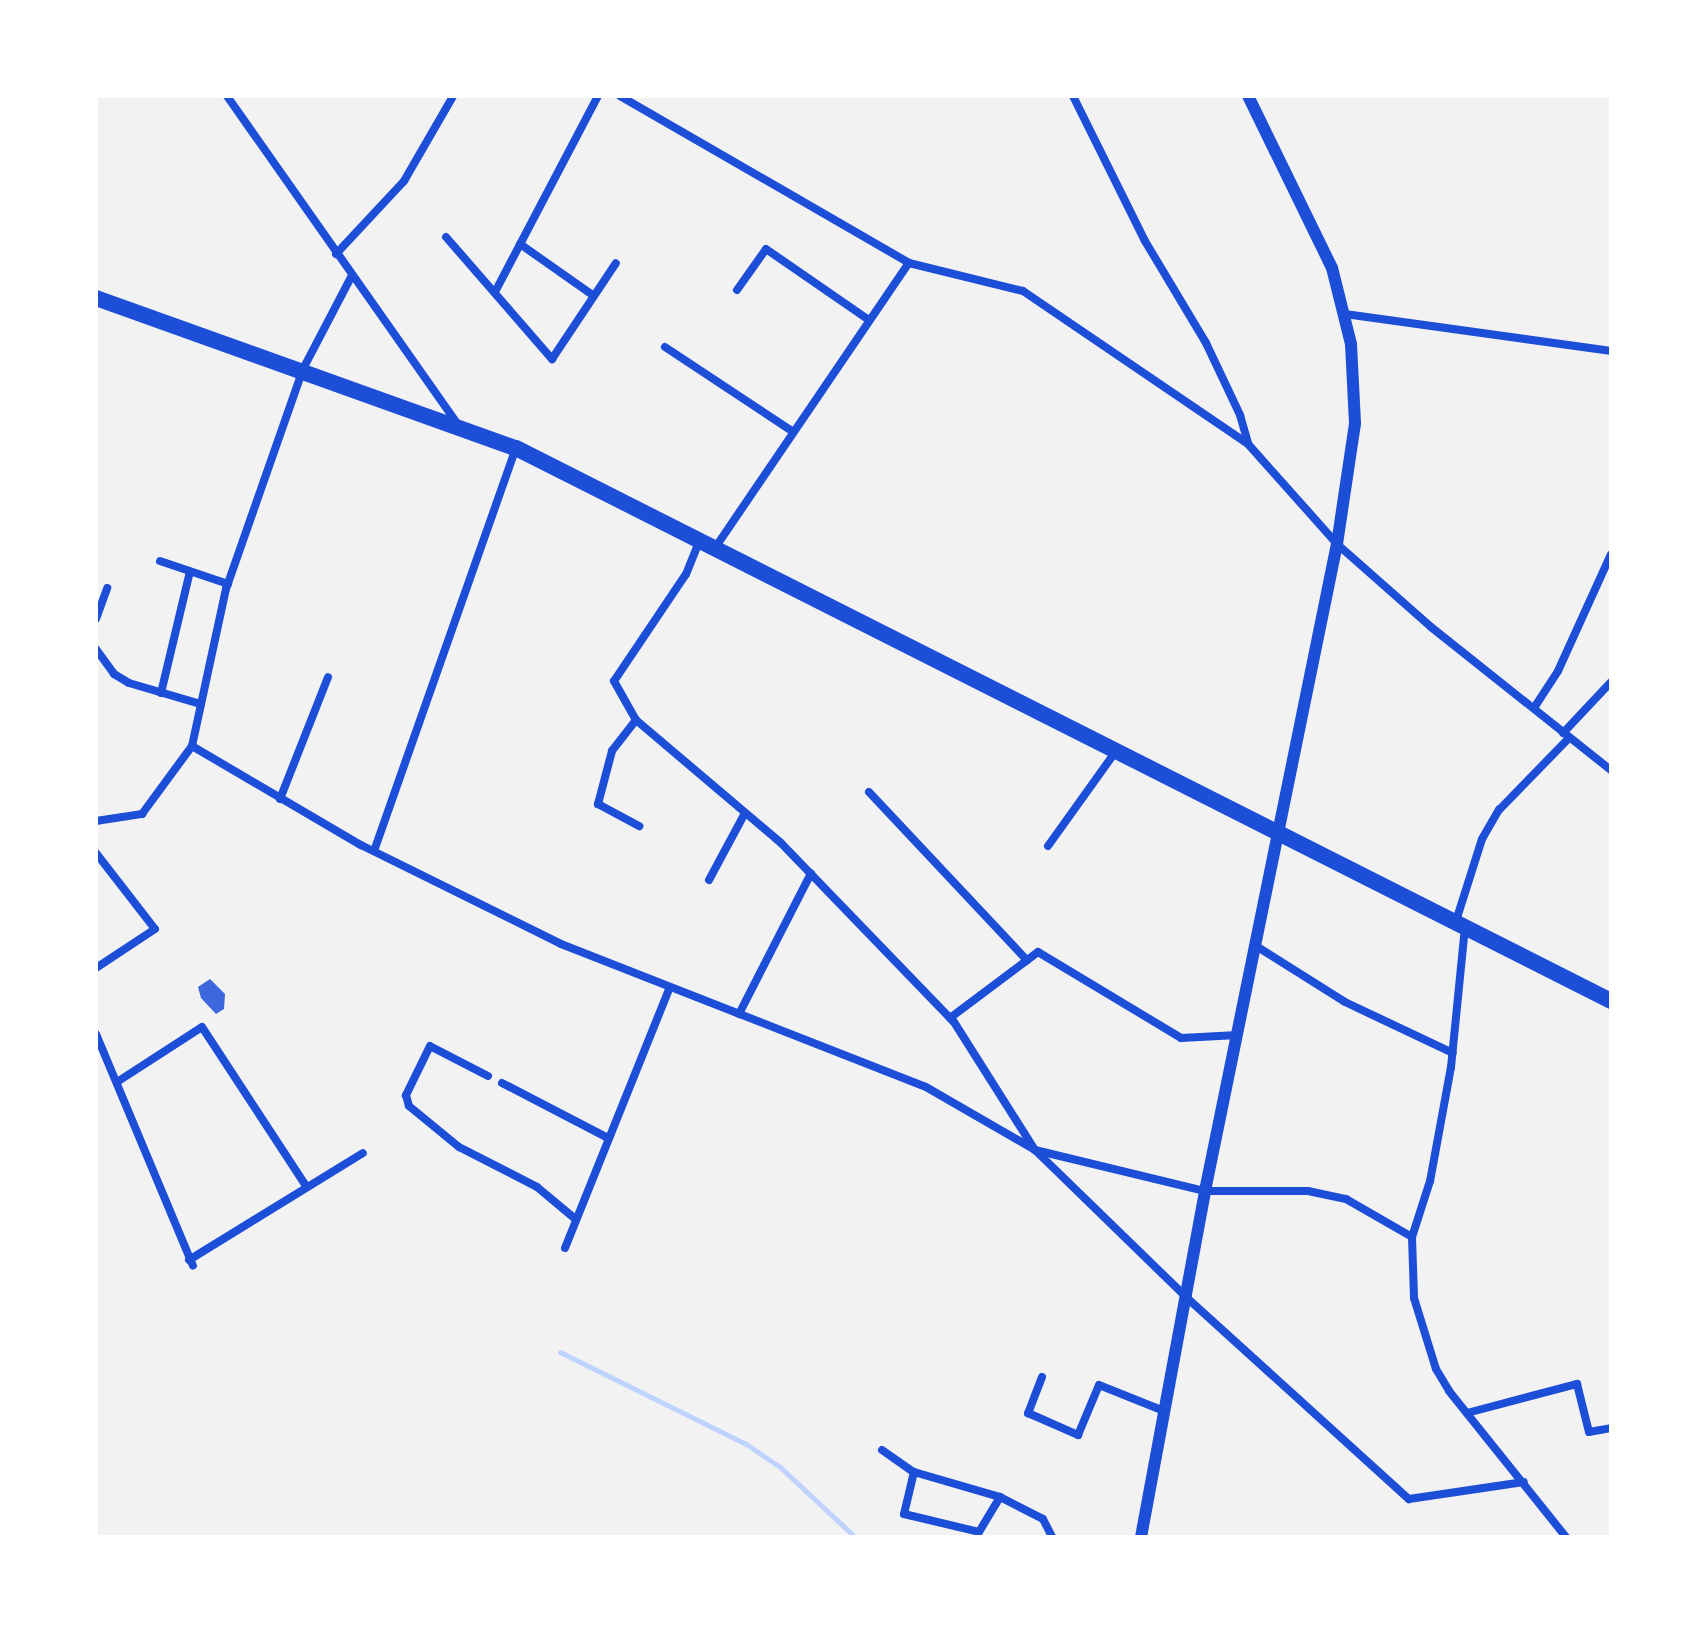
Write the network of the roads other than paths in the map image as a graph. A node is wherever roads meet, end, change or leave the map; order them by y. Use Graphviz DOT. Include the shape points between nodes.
graph roads {
  1 [pos="227,96"];
  2 [pos="453,96"];
  3 [pos="598,96"];
  4 [pos="620,96"];
  5 [pos="1073,96"];
  6 [pos="1248,96"];
  7 [pos="446,237"];
  8 [pos="520,244"];
  9 [pos="336,254"];
  10 [pos="616,263"];
  11 [pos="909,263"];
  12 [pos="351,277"];
  13 [pos="737,290"];
  14 [pos="495,292"];
  15 [pos="594,296"];
  16 [pos="96,298"];
  17 [pos="1345,314"];
  18 [pos="869,320"];
  19 [pos="665,347"];
  20 [pos="1611,351"];
  21 [pos="303,369"];
  22 [pos="457,424"];
  23 [pos="792,431"];
  24 [pos="1248,444"];
  25 [pos="516,448"];
  26 [pos="1337,544"];
  27 [pos="707,545"];
  28 [pos="1611,554"];
  29 [pos="160,561"];
  30 [pos="190,571"];
  31 [pos="228,584"];
  32 [pos="107,588"];
  33 [pos="96,619"];
  34 [pos="96,649"];
  35 [pos="328,677"];
  36 [pos="1611,682"];
  37 [pos="161,693"];
  38 [pos="201,704"];
  39 [pos="1534,708"];
  40 [pos="636,720"];
  41 [pos="1566,735"];
  42 [pos="192,746"];
  43 [pos="1116,750"];
  44 [pos="1611,770"];
  45 [pos="869,792"];
  46 [pos="280,799"];
  47 [pos="745,813"];
  48 [pos="96,821"];
  49 [pos="639,826"];
  50 [pos="1282,833"];
  51 [pos="1048,846"];
  52 [pos="374,851"];
  53 [pos="96,853"];
  54 [pos="811,873"];
  55 [pos="709,880"];
  56 [pos="1460,924"];
  57 [pos="1256,946"];
  58 [pos="1027,960"];
  59 [pos="96,968"];
  60 [pos="670,987"];
  61 [pos="1611,1001"];
  62 [pos="739,1014"];
  63 [pos="950,1018"];
  64 [pos="96,1034"];
  65 [pos="1238,1035"];
  66 [pos="1453,1053"];
  67 [pos="488,1076"];
  68 [pos="117,1082"];
  69 [pos="502,1083"];
  70 [pos="606,1137"];
  71 [pos="1035,1150"];
  72 [pos="363,1153"];
  73 [pos="306,1186"];
  74 [pos="1205,1191"];
  75 [pos="573,1217"];
  76 [pos="1412,1237"];
  77 [pos="565,1248"];
  78 [pos="1186,1297"];
  79 [pos="1042,1377"];
  80 [pos="1164,1411"];
  81 [pos="1467,1413"];
  82 [pos="1611,1428"];
  83 [pos="882,1450"];
  84 [pos="914,1472"];
  85 [pos="1524,1482"];
  86 [pos="1000,1497"];
  87 [pos="1052,1537"];
  88 [pos="1141,1537"];
  89 [pos="1566,1537"];
  1 -- 9 [label="street"];
  2 -- 9 [label="street" via="404,181"];
  3 -- 8 [label="street"];
  4 -- 11 [label="street"];
  5 -- 24 [label="street" via="1145,241 1206,343"];
  6 -- 17 [label="street" via="1332,268"];
  7 -- 14 [label="street"];
  8 -- 14 [label="street"];
  8 -- 15 [label="street"];
  9 -- 12 [label="street"];
  10 -- 15 [label="street"];
  11 -- 18 [label="street"];
  11 -- 24 [label="street" via="1023,291"];
  12 -- 21 [label="street"];
  12 -- 22 [label="street"];
  13 -- 18 [label="street" via="766,249"];
  14 -- 15 [label="street" via="552,359"];
  16 -- 21 [label="main road"];
  17 -- 20 [label="street"];
  17 -- 26 [label="street" via="1356,387 1355,423"];
  18 -- 23 [label="street"];
  19 -- 23 [label="street"];
  21 -- 22 [label="main road"];
  21 -- 31 [label="street"];
  22 -- 25 [label="main road"];
  23 -- 27 [label="street"];
  24 -- 26 [label="street"];
  25 -- 27 [label="main road"];
  25 -- 52 [label="street"];
  26 -- 39 [label="street"];
  26 -- 50 [label="street"];
  27 -- 40 [label="street" via="614,681"];
  27 -- 43 [label="main road"];
  28 -- 39 [label="street" via="1558,671"];
  29 -- 30 [label="street"];
  30 -- 31 [label="street"];
  30 -- 37 [label="street"];
  31 -- 38 [label="street"];
  32 -- 33 [label="street"];
  34 -- 37 [label="street" via="114,674"];
  35 -- 46 [label="street"];
  36 -- 41 [label="street"];
  37 -- 38 [label="street"];
  38 -- 42 [label="street"];
  39 -- 41 [label="street"];
  40 -- 47 [label="street"];
  40 -- 49 [label="street" via="612,751 598,804"];
  41 -- 44 [label="street"];
  41 -- 56 [label="street" via="1499,810 1482,839"];
  42 -- 46 [label="street"];
  42 -- 48 [label="street" via="142,814"];
  43 -- 50 [label="main road"];
  43 -- 51 [label="street"];
  45 -- 58 [label="street"];
  46 -- 52 [label="street"];
  47 -- 54 [label="street"];
  47 -- 55 [label="street"];
  50 -- 56 [label="main road"];
  50 -- 57 [label="street"];
  52 -- 60 [label="street" via="561,944"];
  53 -- 59 [label="street" via="155,929"];
  54 -- 62 [label="street"];
  54 -- 63 [label="street"];
  56 -- 61 [label="main road"];
  56 -- 66 [label="street"];
  57 -- 65 [label="street"];
  57 -- 66 [label="street" via="1345,1002"];
  58 -- 63 [label="street"];
  58 -- 65 [label="street" via="1038,952 1181,1038"];
  60 -- 62 [label="street"];
  60 -- 70 [label="street"];
  62 -- 71 [label="street" via="926,1087"];
  63 -- 71 [label="street"];
  64 -- 68 [label="street"];
  65 -- 74 [label="street"];
  66 -- 76 [label="street" via="1430,1181"];
  67 -- 75 [label="street" via="430,1046 406,1095 409,1106 459,1147 537,1187"];
  68 -- 73 [label="street" via="202,1027"];
  68 -- 73 [label="street" via="191,1263"];
  69 -- 70 [label="street"];
  70 -- 75 [label="street"];
  71 -- 74 [label="street"];
  71 -- 78 [label="street"];
  72 -- 73 [label="street"];
  74 -- 76 [label="street" via="1308,1191 1334,1197"];
  74 -- 78 [label="street"];
  75 -- 77 [label="street"];
  76 -- 81 [label="street" via="1414,1298 1423,1334 1436,1369"];
  78 -- 80 [label="street"];
  78 -- 85 [label="street" via="1409,1499"];
  79 -- 80 [label="street" via="1028,1413 1078,1435 1099,1385"];
  80 -- 88 [label="street"];
  81 -- 82 [label="street" via="1577,1384 1589,1432"];
  81 -- 85 [label="street"];
  83 -- 84 [label="street"];
  84 -- 86 [label="street"];
  84 -- 86 [label="street" via="904,1514 979,1532"];
  85 -- 89 [label="street"];
  86 -- 87 [label="street" via="1043,1519"];
}
